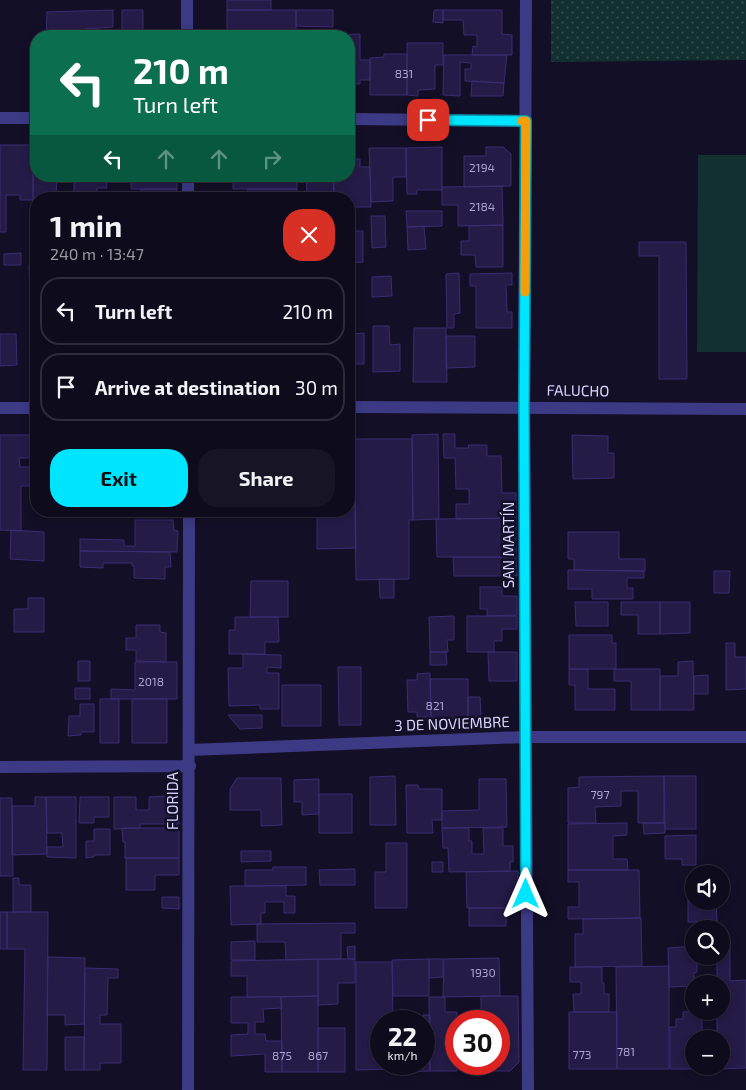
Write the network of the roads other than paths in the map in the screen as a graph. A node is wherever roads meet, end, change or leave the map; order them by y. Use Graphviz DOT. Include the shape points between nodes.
graph roads {
  1 [pos="187,0"];
  2 [pos="526,0"];
  3 [pos="187,30"];
  4 [pos="0,118"];
  5 [pos="30,118"];
  6 [pos="355,119"];
  7 [pos="526,121"];
  8 [pos="524,407"];
  9 [pos="0,408"];
  10 [pos="30,408"];
  11 [pos="355,408"];
  12 [pos="746,409"];
  13 [pos="189,517"];
  14 [pos="525,737"];
  15 [pos="746,737"];
  16 [pos="189,750"];
  17 [pos="190,766"];
  18 [pos="0,768"];
  19 [pos="188,1090"];
  20 [pos="528,1090"];
  1 -- 3 [label="street"];
  2 -- 7 [label="street, SAN MARTÍN"];
  4 -- 5 [label="street"];
  6 -- 7 [label="street"];
  7 -- 8 [label="street, SAN MARTÍN"];
  8 -- 11 [label="street, FALUCHO"];
  8 -- 12 [label="street, FALUCHO"];
  8 -- 14 [label="street, SAN MARTÍN"];
  9 -- 10 [label="street"];
  13 -- 16 [label="street, FLORIDA"];
  14 -- 15 [label="street, 3 DE NOVIEMBRE"];
  14 -- 16 [label="street, 3 DE NOVIEMBRE"];
  14 -- 20 [label="street, SAN MARTÍN"];
  16 -- 17 [label="street, FLORIDA"];
  17 -- 18 [label="street"];
  17 -- 19 [label="street, FLORIDA"];
}
